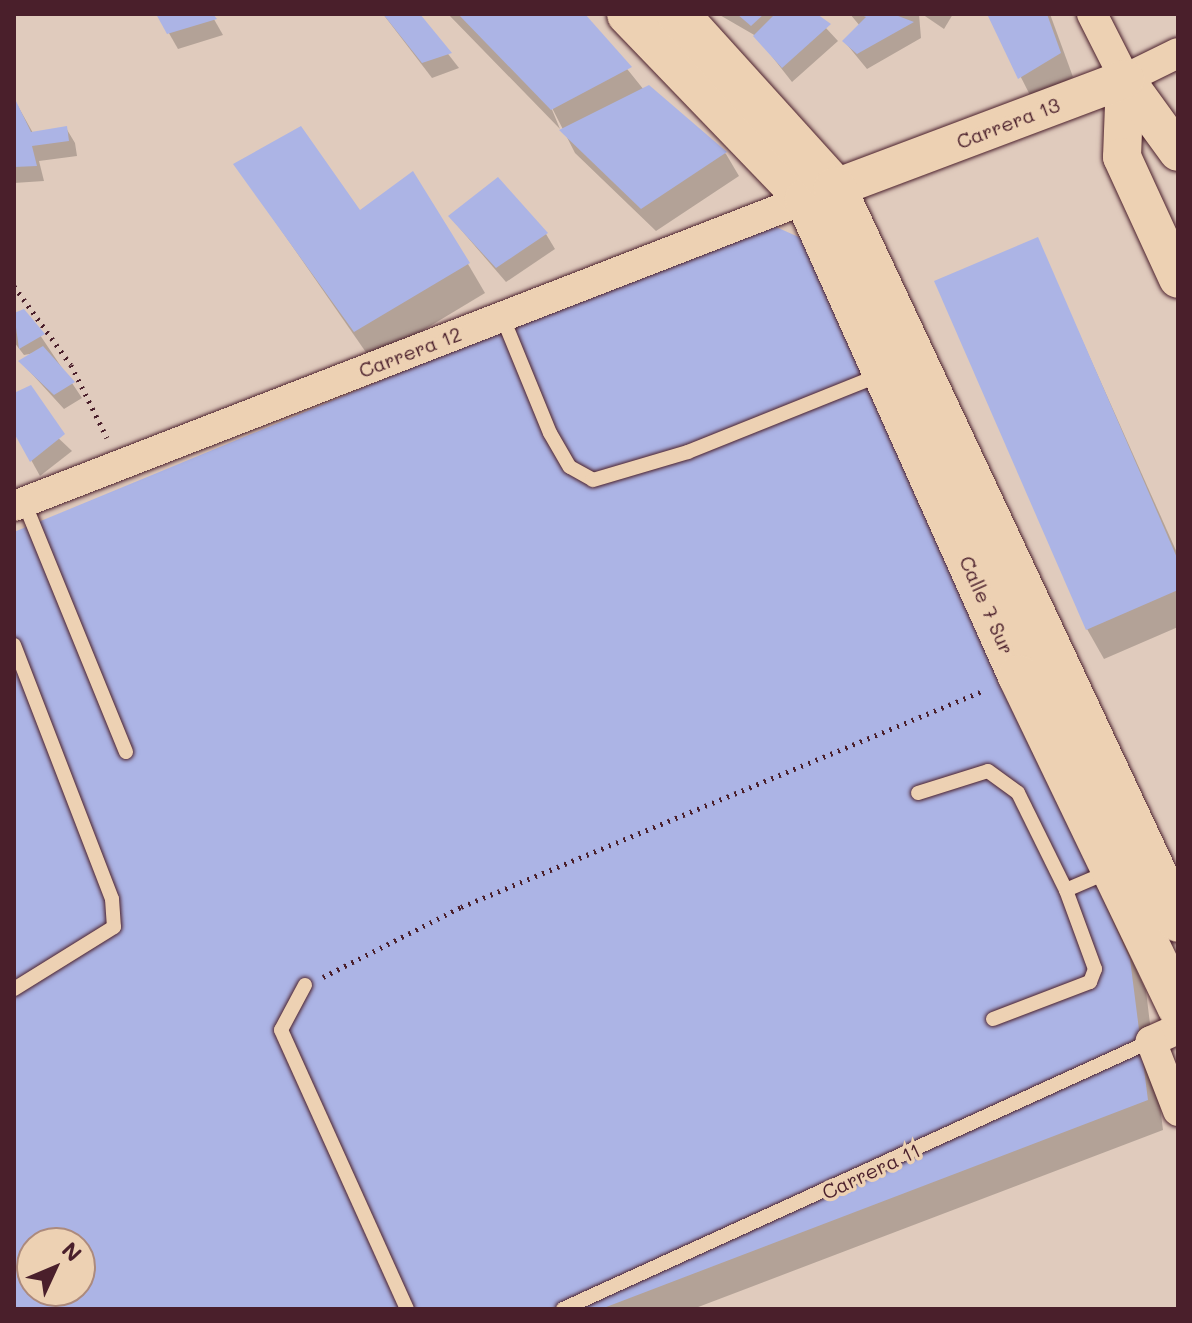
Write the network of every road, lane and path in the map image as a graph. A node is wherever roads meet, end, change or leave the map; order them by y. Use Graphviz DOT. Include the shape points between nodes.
graph roads {
  1 [pos="628,14"];
  2 [pos="678,14"];
  3 [pos="1092,14"];
  4 [pos="1178,53"];
  5 [pos="1125,79"];
  6 [pos="1178,152"];
  7 [pos="821,193"];
  8 [pos="1178,279"];
  9 [pos="14,286"];
  10 [pos="502,316"];
  11 [pos="882,374"];
  12 [pos="120,464"];
  13 [pos="19,504"];
  14 [pos="14,645"];
  15 [pos="1019,676"];
  16 [pos="126,752"];
  17 [pos="918,793"];
  18 [pos="1111,871"];
  19 [pos="1066,890"];
  20 [pos="1178,921"];
  21 [pos="305,985"];
  22 [pos="14,989"];
  23 [pos="1178,1007"];
  24 [pos="993,1019"];
  25 [pos="1155,1039"];
  26 [pos="1178,1111"];
  27 [pos="407,1309"];
  28 [pos="563,1309"];
  1 -- 7 [label="main road"];
  2 -- 7 [label="main road"];
  3 -- 5 [label="street"];
  4 -- 5 [label="street, Carrera 13"];
  5 -- 6 [label="street"];
  5 -- 7 [label="street, Carrera 13"];
  5 -- 8 [label="street" via="1122,157"];
  7 -- 10 [label="street, Carrera 12"];
  7 -- 11 [label="main road, Calle 7 Sur"];
  7 -- 20 [label="main road, Calle 7 Sur"];
  9 -- 12 [label="path" via="71,365"];
  10 -- 11 [label="lane" via="550,433 570,467 593,480 688,452"];
  10 -- 12 [label="street, Carrera 12"];
  11 -- 15 [label="main road, Calle 7 Sur"];
  12 -- 13 [label="street, Carrera 12"];
  13 -- 16 [label="lane"];
  14 -- 22 [label="lane" via="112,899 114,927 101,941"];
  15 -- 18 [label="main road, Calle 7 Sur"];
  15 -- 21 [label="path" via="461,907"];
  17 -- 19 [label="lane" via="988,771 1018,793"];
  18 -- 19 [label="lane"];
  18 -- 23 [label="main road, Calle 7 Sur"];
  19 -- 24 [label="lane" via="1095,969 1090,982"];
  21 -- 27 [label="lane" via="281,1030"];
  25 -- 26 [label="street"];
  25 -- 28 [label="lane, Carrera 11"];
}
